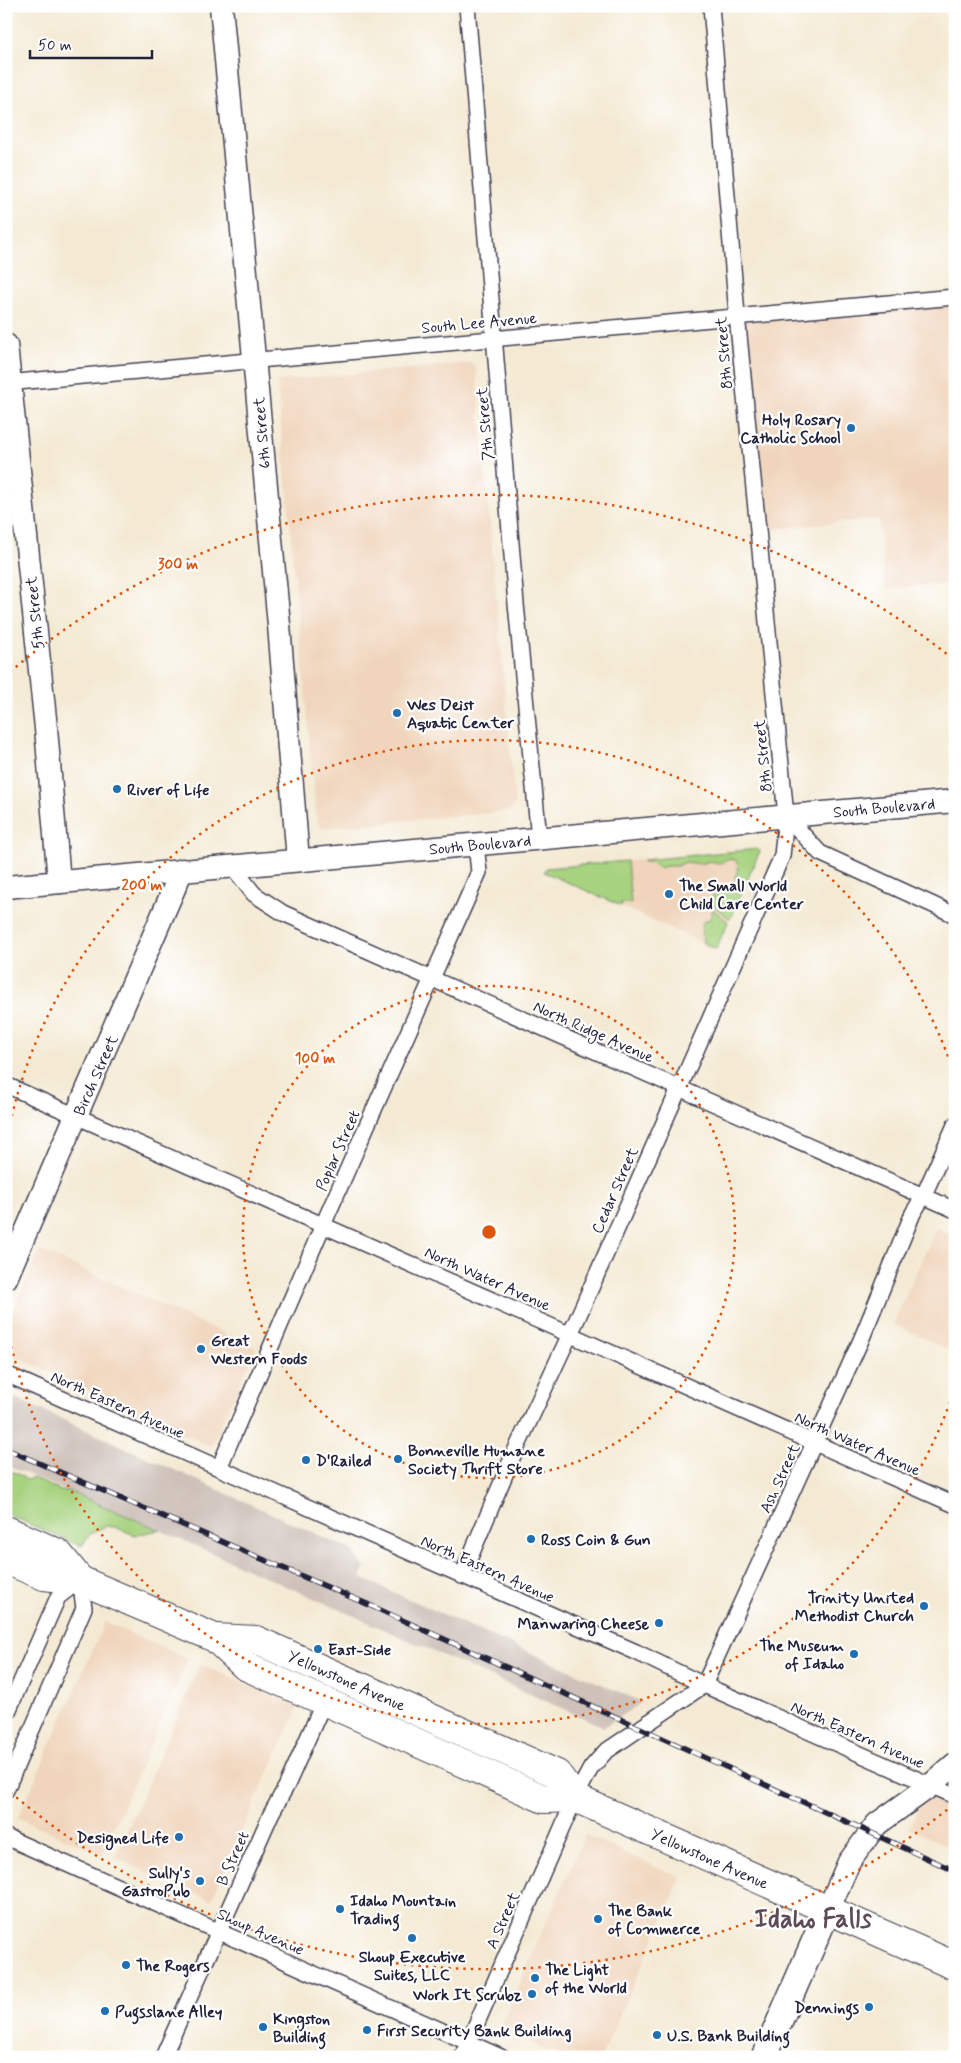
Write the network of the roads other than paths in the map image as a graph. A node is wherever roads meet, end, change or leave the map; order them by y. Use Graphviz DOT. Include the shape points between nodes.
graph roads {
  1 [pos="221,6"];
  2 [pos="467,6"];
  3 [pos="711,6"];
  4 [pos="955,297"];
  5 [pos="737,315"];
  6 [pos="495,338"];
  7 [pos="6,344"];
  8 [pos="254,360"];
  9 [pos="8,382"];
  10 [pos="955,801"];
  11 [pos="786,816"];
  12 [pos="539,838"];
  13 [pos="476,844"];
  14 [pos="298,860"];
  15 [pos="232,866"];
  16 [pos="182,870"];
  17 [pos="59,882"];
  18 [pos="6,886"];
  19 [pos="955,915"];
  20 [pos="432,978"];
  21 [pos="6,1085"];
  22 [pos="679,1088"];
  23 [pos="76,1116"];
  24 [pos="955,1125"];
  25 [pos="923,1197"];
  26 [pos="955,1210"];
  27 [pos="323,1225"];
  28 [pos="6,1278"];
  29 [pos="570,1333"];
  30 [pos="6,1374"];
  31 [pos="815,1443"];
  32 [pos="219,1468"];
  33 [pos="955,1505"];
  34 [pos="6,1530"];
  35 [pos="6,1560"];
  36 [pos="462,1576"];
  37 [pos="80,1580"];
  38 [pos="215,1638"];
  39 [pos="335,1675"];
  40 [pos="704,1685"];
  41 [pos="324,1701"];
  42 [pos="6,1716"];
  43 [pos="955,1764"];
  44 [pos="930,1786"];
  45 [pos="6,1790"];
  46 [pos="955,1796"];
  47 [pos="575,1798"];
  48 [pos="6,1837"];
  49 [pos="828,1910"];
  50 [pos="219,1931"];
  51 [pos="955,1966"];
  52 [pos="468,2041"];
  53 [pos="163,2057"];
  54 [pos="462,2057"];
  55 [pos="501,2057"];
  56 [pos="764,2057"];
  1 -- 8 [label="street, 6th Street"];
  2 -- 6 [label="street, 7th Street"];
  3 -- 5 [label="street, 8th Street"];
  4 -- 5 [label="street, South Lee Avenue"];
  5 -- 6 [label="street, South Lee Avenue"];
  5 -- 11 [label="street, 8th Street"];
  6 -- 8 [label="street, South Lee Avenue"];
  6 -- 12 [label="street, 7th Street"];
  7 -- 9 [label="street, 5th Street"];
  8 -- 9 [label="street, South Lee Avenue"];
  8 -- 14 [label="street, 6th Street"];
  9 -- 17 [label="street, 5th Street" via="46,728"];
  10 -- 11 [label="street, South Boulevard"];
  11 -- 12 [label="street, South Boulevard"];
  11 -- 19 [label="street" via="820,853"];
  11 -- 22 [label="street, Cedar Street" via="782,856"];
  12 -- 13 [label="street, South Boulevard"];
  13 -- 14 [label="street, South Boulevard"];
  13 -- 20 [label="street, Poplar Street" via="478,872"];
  14 -- 15 [label="street, South Boulevard"];
  15 -- 16 [label="street, South Boulevard"];
  15 -- 20 [label="street, North Ridge Avenue" via="254,894 283,913"];
  16 -- 17 [label="street, South Boulevard"];
  16 -- 23 [label="street, Birch Street"];
  17 -- 18 [label="street, South Boulevard"];
  20 -- 22 [label="street, North Ridge Avenue"];
  20 -- 27 [label="street, Poplar Street"];
  21 -- 23 [label="street, North Water Avenue"];
  22 -- 25 [label="street, North Ridge Avenue"];
  22 -- 29 [label="street, Cedar Street"];
  23 -- 27 [label="street, North Water Avenue"];
  23 -- 28 [label="street, Birch Street"];
  24 -- 25 [label="street, Ash Street"];
  25 -- 26 [label="street, North Ridge Avenue"];
  25 -- 31 [label="street, Ash Street" via="913,1213"];
  27 -- 29 [label="street, North Water Avenue"];
  27 -- 32 [label="street, Poplar Street"];
  29 -- 31 [label="street, North Water Avenue"];
  29 -- 36 [label="street, Cedar Street"];
  30 -- 32 [label="street, North Eastern Avenue"];
  31 -- 33 [label="street, North Water Avenue"];
  31 -- 40 [label="street, Ash Street"];
  32 -- 36 [label="street, North Eastern Avenue"];
  34 -- 37 [label="highway, Yellowstone Avenue" via="58,1553"];
  35 -- 37 [label="highway, Yellowstone Avenue" via="44,1576"];
  36 -- 40 [label="street, North Eastern Avenue"];
  37 -- 38 [label="highway, Yellowstone Avenue"];
  37 -- 42 [label="street" via="58,1597"];
  37 -- 45 [label="street" via="84,1608"];
  38 -- 39 [label="highway, Yellowstone Avenue" via="256,1640"];
  38 -- 41 [label="highway, Yellowstone Avenue" via="245,1666"];
  39 -- 41 [label="street, B Street"];
  39 -- 47 [label="highway, Yellowstone Avenue" via="557,1774"];
  40 -- 44 [label="street, North Eastern Avenue"];
  40 -- 47 [label="street" via="605,1752 591,1768"];
  41 -- 47 [label="highway, Yellowstone Avenue" via="544,1799"];
  41 -- 50 [label="street, B Street"];
  43 -- 44 [label="street"];
  44 -- 46 [label="street, North Eastern Avenue"];
  44 -- 49 [label="street" via="877,1824 849,1862"];
  47 -- 49 [label="highway, Yellowstone Avenue"];
  47 -- 52 [label="street, A Street"];
  48 -- 50 [label="street, Shoup Avenue"];
  49 -- 51 [label="highway, Yellowstone Avenue"];
  49 -- 56 [label="main road"];
  50 -- 52 [label="street, Shoup Avenue"];
  50 -- 53 [label="street, B Street"];
  52 -- 54 [label="street, A Street"];
  52 -- 55 [label="street, Shoup Avenue"];
}
